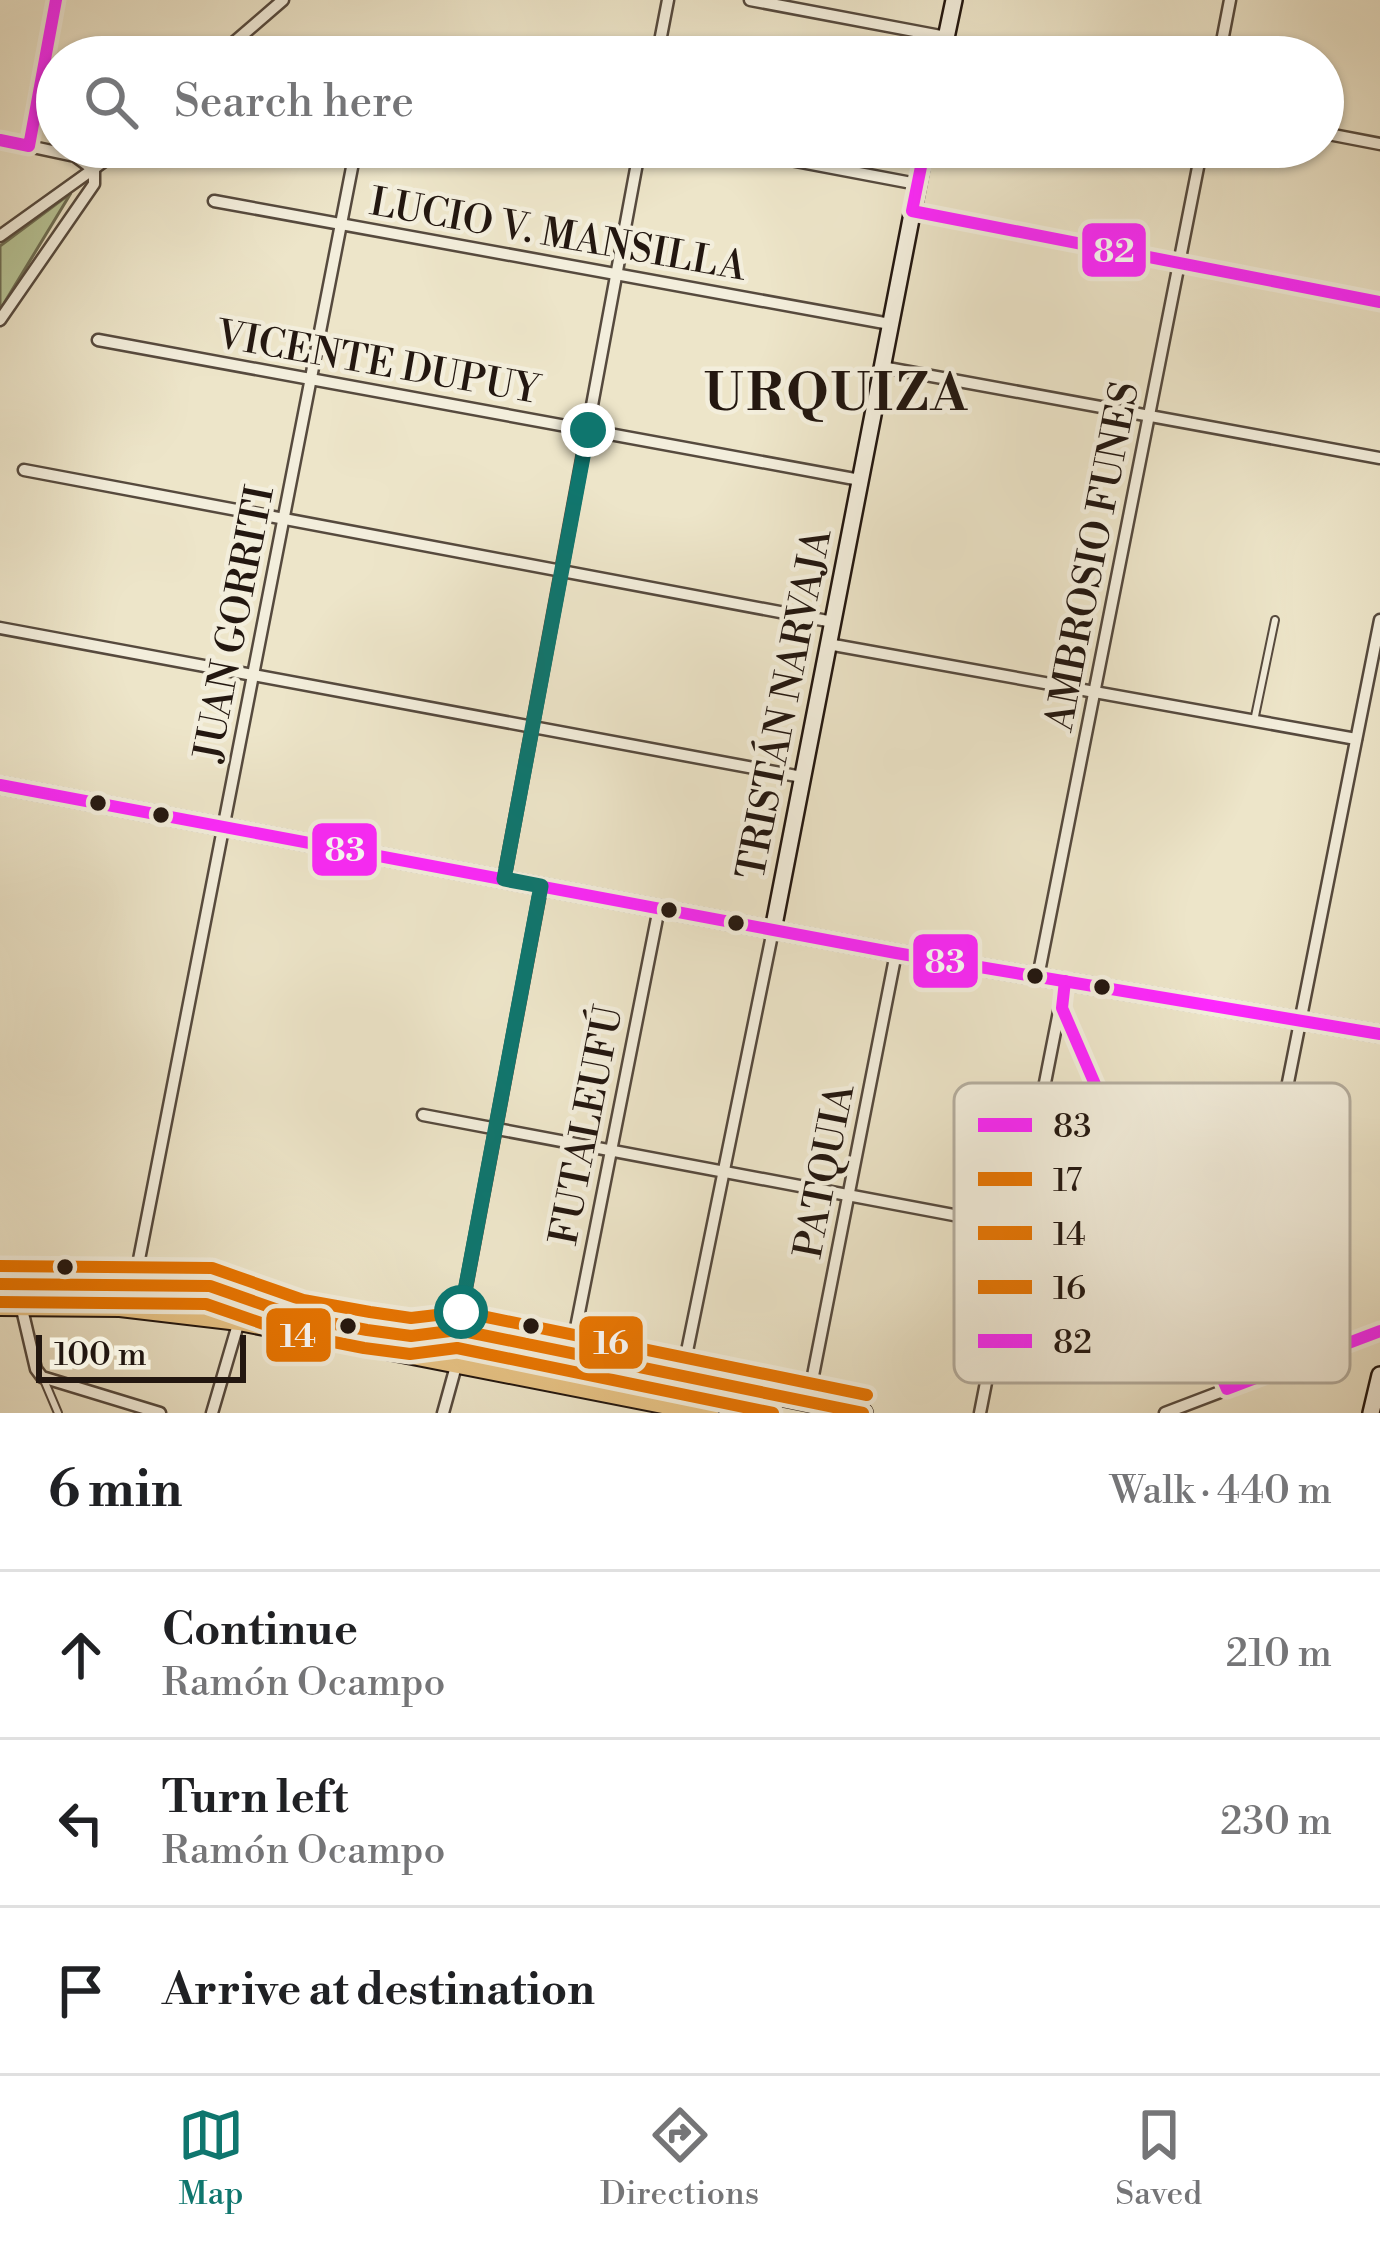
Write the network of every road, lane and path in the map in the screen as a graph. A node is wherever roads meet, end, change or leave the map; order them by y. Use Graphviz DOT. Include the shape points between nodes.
graph roads {
  1 [pos="56,0"];
  2 [pos="283,0"];
  3 [pos="668,0"];
  4 [pos="750,0"];
  5 [pos="954,0"];
  6 [pos="1230,0"];
  7 [pos="49,36"];
  8 [pos="241,36"];
  9 [pos="661,36"];
  10 [pos="941,36"];
  11 [pos="946,36"];
  12 [pos="1223,36"];
  13 [pos="36,108"];
  14 [pos="1344,137"];
  15 [pos="0,140"];
  16 [pos="1380,144"];
  17 [pos="29,146"];
  18 [pos="36,148"];
  19 [pos="91,168"];
  20 [pos="97,168"];
  21 [pos="352,168"];
  22 [pos="636,168"];
  23 [pos="832,168"];
  24 [pos="920,168"];
  25 [pos="1198,168"];
  26 [pos="94,170"];
  27 [pos="917,184"];
  28 [pos="214,201"];
  29 [pos="912,211"];
  30 [pos="341,224"];
  31 [pos="0,236"];
  32 [pos="1179,263"];
  33 [pos="617,274"];
  34 [pos="1380,302"];
  35 [pos="0,320"];
  36 [pos="890,324"];
  37 [pos="98,340"];
  38 [pos="882,367"];
  39 [pos="311,379"];
  40 [pos="1149,416"];
  41 [pos="588,430"];
  42 [pos="1380,458"];
  43 [pos="24,470"];
  44 [pos="860,480"];
  45 [pos="284,519"];
  46 [pos="562,571"];
  47 [pos="1275,620"];
  48 [pos="1380,620"];
  49 [pos="832,622"];
  50 [pos="0,628"];
  51 [pos="828,644"];
  52 [pos="254,674"];
  53 [pos="1094,693"];
  54 [pos="1254,721"];
  55 [pos="532,728"];
  56 [pos="1356,739"];
  57 [pos="802,777"];
  58 [pos="0,785"];
  59 [pos="224,826"];
  60 [pos="504,879"];
  61 [pos="541,886"];
  62 [pos="658,908"];
  63 [pos="773,930"];
  64 [pos="896,953"];
  65 [pos="1038,976"];
  66 [pos="1065,981"];
  67 [pos="1062,1009"];
  68 [pos="1298,1020"];
  69 [pos="1380,1034"];
  70 [pos="1047,1083"];
  71 [pos="1094,1083"];
  72 [pos="1286,1083"];
  73 [pos="423,1115"];
  74 [pos="494,1128"];
  75 [pos="611,1150"];
  76 [pos="724,1172"];
  77 [pos="849,1196"];
  78 [pos="954,1215"];
  79 [pos="141,1252"];
  80 [pos="135,1280"];
  81 [pos="0,1284"];
  82 [pos="210,1286"];
  83 [pos="10,1306"];
  84 [pos="239,1322"];
  85 [pos="458,1330"];
  86 [pos="1380,1331"];
  87 [pos="1350,1342"];
  88 [pos="571,1353"];
  89 [pos="456,1366"];
  90 [pos="684,1375"];
  91 [pos="1380,1375"];
  92 [pos="42,1376"];
  93 [pos="986,1383"];
  94 [pos="1224,1383"];
  95 [pos="1228,1383"];
  96 [pos="1243,1383"];
  97 [pos="1227,1389"];
  98 [pos="808,1402"];
  99 [pos="675,1410"];
  100 [pos="58,1413"];
  101 [pos="160,1413"];
  102 [pos="212,1413"];
  103 [pos="443,1413"];
  104 [pos="709,1413"];
  105 [pos="863,1413"];
  106 [pos="980,1413"];
  107 [pos="1165,1413"];
  108 [pos="1371,1413"];
  1 -- 7 [label="street"];
  2 -- 8 [label="street"];
  3 -- 9 [label="street"];
  4 -- 10 [label="street"];
  5 -- 11 [label="street"];
  6 -- 12 [label="street"];
  13 -- 17 [label="street"];
  14 -- 16 [label="street"];
  15 -- 17 [label="street"];
  17 -- 18 [label="street"];
  19 -- 26 [label="street"];
  20 -- 26 [label="street"];
  21 -- 30 [label="street, JUAN GORRITI"];
  22 -- 33 [label="street"];
  23 -- 27 [label="street"];
  24 -- 27 [label="street, TRISTÁN NARVAJA"];
  25 -- 32 [label="street, AMBROSIO FUNES"];
  26 -- 31 [label="street"];
  26 -- 35 [label="street" via="94,184"];
  27 -- 29 [label="street, TRISTÁN NARVAJA"];
  28 -- 30 [label="street, LUCIO V. MANSILLA"];
  29 -- 32 [label="street"];
  29 -- 36 [label="street, TRISTÁN NARVAJA"];
  30 -- 33 [label="street, LUCIO V. MANSILLA"];
  30 -- 39 [label="street, JUAN GORRITI"];
  32 -- 34 [label="street"];
  32 -- 40 [label="street, AMBROSIO FUNES"];
  33 -- 36 [label="street, LUCIO V. MANSILLA"];
  33 -- 41 [label="street"];
  36 -- 38 [label="street, TRISTÁN NARVAJA"];
  37 -- 39 [label="street, VICENTE DUPUY"];
  38 -- 40 [label="street"];
  38 -- 44 [label="street, TRISTÁN NARVAJA"];
  39 -- 41 [label="street, VICENTE DUPUY"];
  39 -- 45 [label="street, JUAN GORRITI"];
  40 -- 42 [label="street"];
  40 -- 53 [label="street, AMBROSIO FUNES"];
  41 -- 44 [label="street, VICENTE DUPUY"];
  41 -- 46 [label="street"];
  43 -- 45 [label="street"];
  44 -- 49 [label="street, TRISTÁN NARVAJA"];
  45 -- 46 [label="street"];
  45 -- 52 [label="street, JUAN GORRITI"];
  46 -- 49 [label="street"];
  46 -- 55 [label="street"];
  47 -- 54 [label="lane"];
  48 -- 56 [label="street"];
  49 -- 51 [label="street, TRISTÁN NARVAJA"];
  50 -- 52 [label="street"];
  51 -- 53 [label="street"];
  51 -- 57 [label="street, TRISTÁN NARVAJA"];
  52 -- 55 [label="street"];
  52 -- 59 [label="street, JUAN GORRITI"];
  53 -- 54 [label="street"];
  53 -- 65 [label="street, AMBROSIO FUNES"];
  54 -- 56 [label="street"];
  55 -- 57 [label="street"];
  55 -- 60 [label="street"];
  56 -- 68 [label="street"];
  57 -- 63 [label="street, TRISTÁN NARVAJA"];
  58 -- 59 [label="street"];
  59 -- 60 [label="street"];
  59 -- 79 [label="street, JUAN GORRITI"];
  60 -- 61 [label="street"];
  61 -- 62 [label="street"];
  61 -- 74 [label="street"];
  62 -- 63 [label="street"];
  62 -- 75 [label="street, FUTALEUFÚ"];
  63 -- 64 [label="street"];
  63 -- 76 [label="street, TRISTÁN NARVAJA"];
  64 -- 65 [label="street"];
  64 -- 77 [label="street, PATQUIA"];
  65 -- 66 [label="street"];
  66 -- 67 [label="street"];
  66 -- 68 [label="street"];
  67 -- 70 [label="street"];
  67 -- 71 [label="street"];
  68 -- 69 [label="street"];
  68 -- 72 [label="street"];
  73 -- 74 [label="street"];
  74 -- 75 [label="street"];
  74 -- 85 [label="street"];
  75 -- 76 [label="street"];
  75 -- 88 [label="street, FUTALEUFÚ"];
  76 -- 77 [label="street"];
  76 -- 90 [label="street, TRISTÁN NARVAJA"];
  77 -- 78 [label="street"];
  77 -- 98 [label="street, PATQUIA"];
  79 -- 80 [label="street, JUAN GORRITI"];
  79 -- 82 [label="street" via="148,1269"];
  80 -- 81 [label="main road"];
  80 -- 82 [label="main road"];
  82 -- 85 [label="main road"];
  83 -- 84 [label="main road" via="134,1308"];
  83 -- 92 [label="street"];
  84 -- 89 [label="main road"];
  84 -- 102 [label="street"];
  85 -- 88 [label="main road"];
  85 -- 89 [label="street"];
  86 -- 87 [label="street"];
  88 -- 90 [label="main road"];
  89 -- 99 [label="main road"];
  89 -- 103 [label="street"];
  90 -- 98 [label="main road"];
  90 -- 99 [label="street, TRISTÁN NARVAJA"];
  91 -- 108 [label="street"];
  92 -- 100 [label="lane"];
  92 -- 101 [label="street"];
  93 -- 106 [label="street"];
  94 -- 97 [label="street"];
  95 -- 97 [label="street"];
  96 -- 97 [label="street"];
  97 -- 107 [label="street"];
  98 -- 105 [label="main road"];
  99 -- 104 [label="main road"];
}
